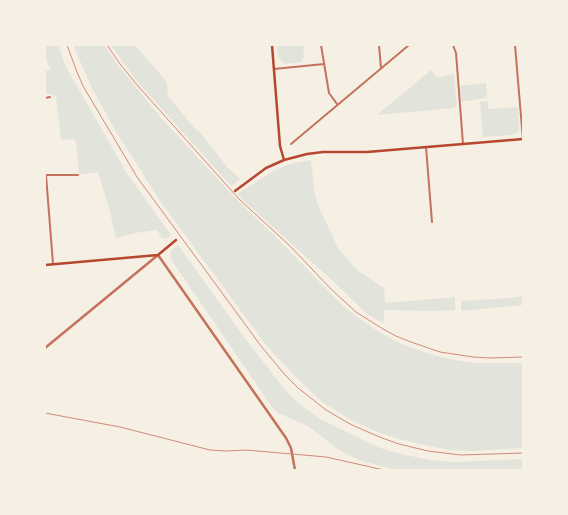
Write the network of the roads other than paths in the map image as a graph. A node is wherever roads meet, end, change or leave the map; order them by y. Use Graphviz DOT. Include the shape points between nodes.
graph roads {
  1 [pos="272,45"];
  2 [pos="321,45"];
  3 [pos="379,45"];
  4 [pos="409,45"];
  5 [pos="453,45"];
  6 [pos="515,45"];
  7 [pos="324,64"];
  8 [pos="381,68"];
  9 [pos="274,69"];
  10 [pos="518,76"];
  11 [pos="523,76"];
  12 [pos="50,97"];
  13 [pos="45,98"];
  14 [pos="337,105"];
  15 [pos="523,139"];
  16 [pos="291,144"];
  17 [pos="463,144"];
  18 [pos="426,146"];
  19 [pos="284,160"];
  20 [pos="78,175"];
  21 [pos="45,176"];
  22 [pos="235,191"];
  23 [pos="432,222"];
  24 [pos="176,240"];
  25 [pos="158,255"];
  26 [pos="45,264"];
  27 [pos="53,264"];
  28 [pos="45,348"];
  29 [pos="295,470"];
  1 -- 9 [label="main road"];
  2 -- 7 [label="street"];
  3 -- 8 [label="street"];
  4 -- 8 [label="street"];
  5 -- 17 [label="street"];
  6 -- 10 [label="street"];
  7 -- 9 [label="street"];
  7 -- 14 [label="street" via="329,93"];
  8 -- 14 [label="street"];
  9 -- 19 [label="main road"];
  10 -- 11 [label="street"];
  10 -- 15 [label="street"];
  12 -- 13 [label="street"];
  14 -- 16 [label="street"];
  15 -- 17 [label="main road"];
  17 -- 18 [label="main road"];
  18 -- 19 [label="main road" via="367,152 323,152"];
  18 -- 23 [label="street"];
  19 -- 22 [label="main road" via="266,168"];
  20 -- 21 [label="street"];
  21 -- 27 [label="street"];
  24 -- 25 [label="main road"];
  25 -- 27 [label="main road"];
  25 -- 28 [label="street"];
  25 -- 29 [label="street" via="286,438 293,453"];
  26 -- 27 [label="main road"];
}
